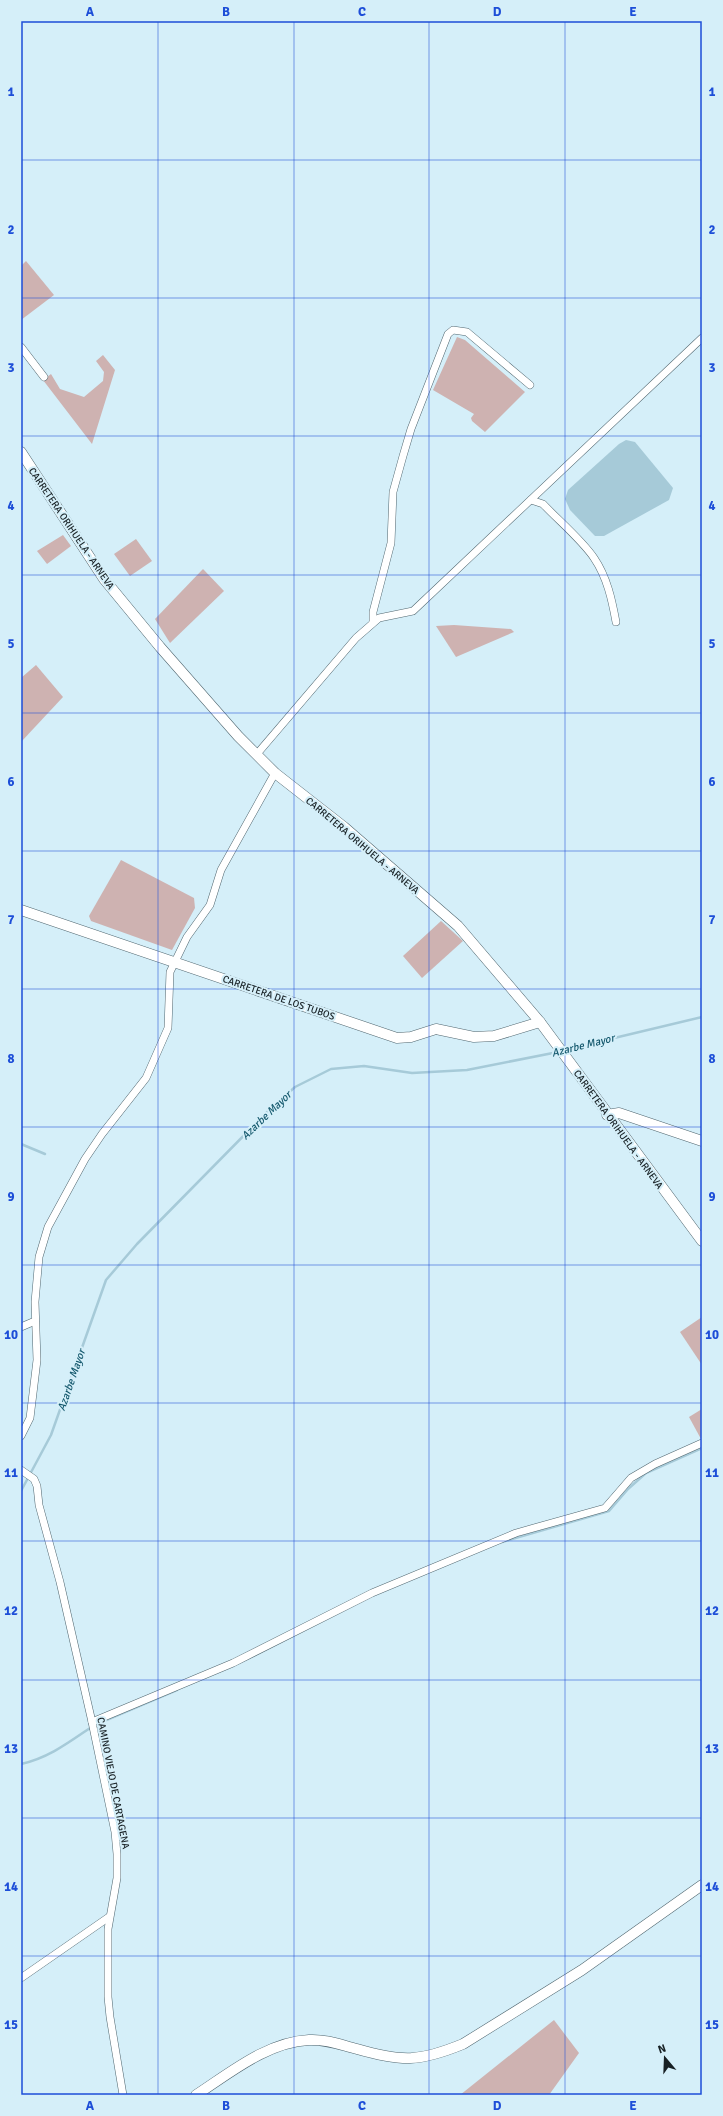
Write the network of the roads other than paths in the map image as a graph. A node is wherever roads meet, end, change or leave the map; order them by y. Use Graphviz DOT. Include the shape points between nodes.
graph roads {
  1 [pos="702,338"];
  2 [pos="21,347"];
  3 [pos="44,377"];
  4 [pos="530,385"];
  5 [pos="21,452"];
  6 [pos="531,500"];
  7 [pos="373,622"];
  8 [pos="616,622"];
  9 [pos="257,754"];
  10 [pos="275,772"];
  11 [pos="21,910"];
  12 [pos="175,962"];
  13 [pos="540,1022"];
  14 [pos="607,1115"];
  15 [pos="702,1140"];
  16 [pos="702,1241"];
  17 [pos="35,1321"];
  18 [pos="21,1327"];
  19 [pos="21,1436"];
  20 [pos="702,1442"];
  21 [pos="21,1470"];
  22 [pos="92,1722"];
  23 [pos="702,1885"];
  24 [pos="109,1917"];
  25 [pos="21,1978"];
  26 [pos="122,2095"];
  27 [pos="196,2095"];
  1 -- 6 [label="street"];
  2 -- 3 [label="street"];
  4 -- 7 [label="street" via="467,332 453,330 448,334 411,428 393,492 391,543 373,612"];
  5 -- 9 [label="main road, CARRETERA ORIHUELA - ARNEVA" via="104,579 160,648"];
  6 -- 7 [label="street" via="413,611 389,615"];
  6 -- 8 [label="street" via="543,504 594,558 613,602"];
  7 -- 9 [label="street" via="356,638"];
  9 -- 10 [label="main road, CARRETERA ORIHUELA - ARNEVA"];
  10 -- 12 [label="street" via="221,870 210,906 187,936"];
  10 -- 13 [label="main road, CARRETERA ORIHUELA - ARNEVA" via="344,827 458,926"];
  11 -- 12 [label="main road, CARRETERA DE LOS TUBOS"];
  12 -- 13 [label="main road, CARRETERA DE LOS TUBOS" via="397,1038 411,1037 436,1029 474,1037 494,1036"];
  12 -- 17 [label="street" via="168,983 168,1028 146,1078 85,1159 48,1227 39,1257"];
  13 -- 14 [label="main road, CARRETERA ORIHUELA - ARNEVA"];
  14 -- 15 [label="main road" via="619,1113"];
  14 -- 16 [label="main road, CARRETERA ORIHUELA - ARNEVA"];
  17 -- 18 [label="street"];
  17 -- 19 [label="street" via="37,1360 30,1418"];
  20 -- 22 [label="street" via="631,1478 605,1508 502,1538 372,1593 233,1663"];
  21 -- 22 [label="street, CAMINO VIEJO DE CARTAGENA" via="34,1479"];
  22 -- 24 [label="street, CAMINO VIEJO DE CARTAGENA" via="117,1854 117,1878"];
  23 -- 27 [label="main road" via="582,1970 462,2044 446,2051 403,2060 324,2040 294,2042 264,2053"];
  24 -- 25 [label="street"];
  24 -- 26 [label="street, CAMINO VIEJO DE CARTAGENA" via="107,1939 110,2017"];
}
